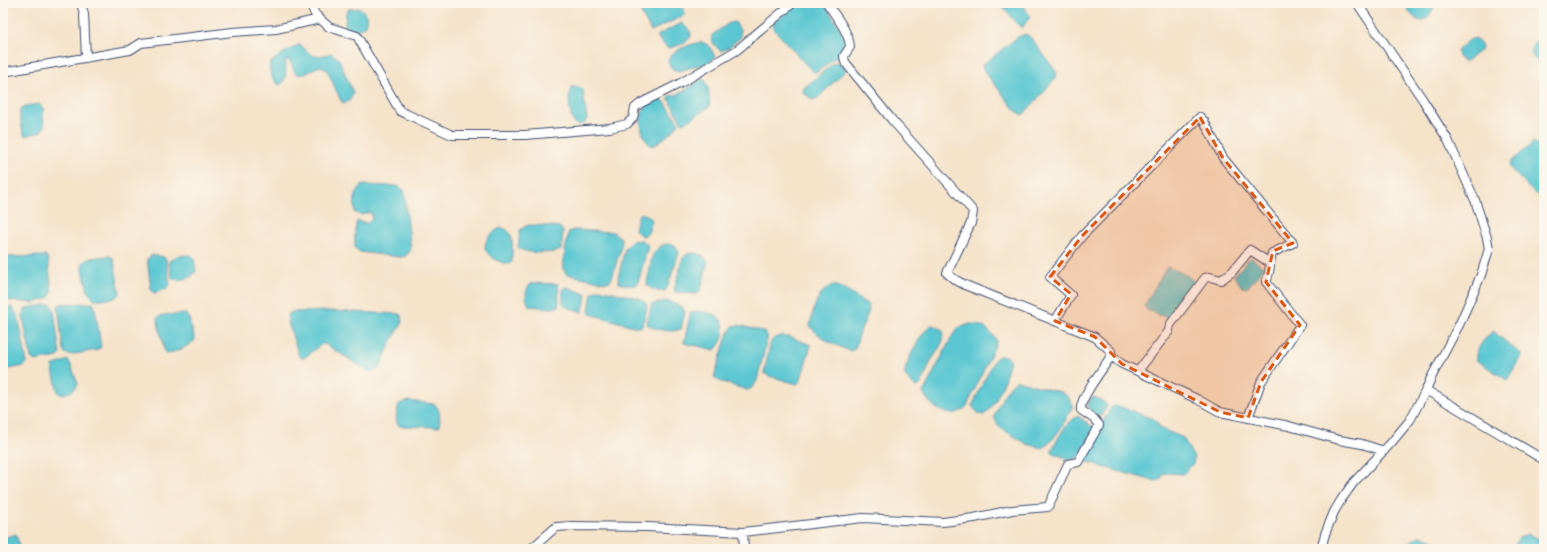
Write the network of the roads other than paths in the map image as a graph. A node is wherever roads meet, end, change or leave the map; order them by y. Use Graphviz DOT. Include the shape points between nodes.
graph roads {
  1 [pos="81,3"];
  2 [pos="310,3"];
  3 [pos="793,3"];
  4 [pos="826,3"];
  5 [pos="1356,3"];
  6 [pos="320,19"];
  7 [pos="86,58"];
  8 [pos="3,72"];
  9 [pos="1270,263"];
  10 [pos="1055,321"];
  11 [pos="1111,356"];
  12 [pos="1138,371"];
  13 [pos="1426,390"];
  14 [pos="1248,418"];
  15 [pos="1384,451"];
  16 [pos="1544,460"];
  17 [pos="743,532"];
  18 [pos="531,549"];
  19 [pos="744,549"];
  20 [pos="1321,549"];
  1 -- 7 [label="street"];
  2 -- 6 [label="street" via="314,14"];
  3 -- 6 [label="street" via="737,50 680,84 641,103 627,124 610,128 525,135 452,135 400,112 357,36 329,27"];
  4 -- 10 [label="street" via="850,42 844,56 845,62 972,211 971,223 947,273 965,285"];
  5 -- 13 [label="street" via="1448,140 1475,200 1487,238 1488,249 1481,275"];
  6 -- 7 [label="street" via="276,29 140,43 130,50"];
  7 -- 8 [label="street"];
  9 -- 10 [label="street" via="1272,253 1293,243 1223,158 1200,117 1082,236 1050,277 1071,295"];
  9 -- 12 [label="street" via="1250,250 1232,272 1221,280 1205,278"];
  9 -- 14 [label="street" via="1266,282 1300,325 1261,382"];
  10 -- 11 [label="street" via="1095,338 1111,351"];
  11 -- 12 [label="street"];
  11 -- 17 [label="street" via="1080,406 1081,410 1099,425 1078,462 1068,464 1048,507 1012,510 943,522 863,518"];
  12 -- 14 [label="street" via="1197,398 1220,412"];
  13 -- 15 [label="street" via="1410,420"];
  13 -- 16 [label="street"];
  14 -- 15 [label="street"];
  15 -- 20 [label="street" via="1354,482 1341,500"];
  17 -- 18 [label="street" via="648,527 556,527"];
  17 -- 19 [label="street"];
}
